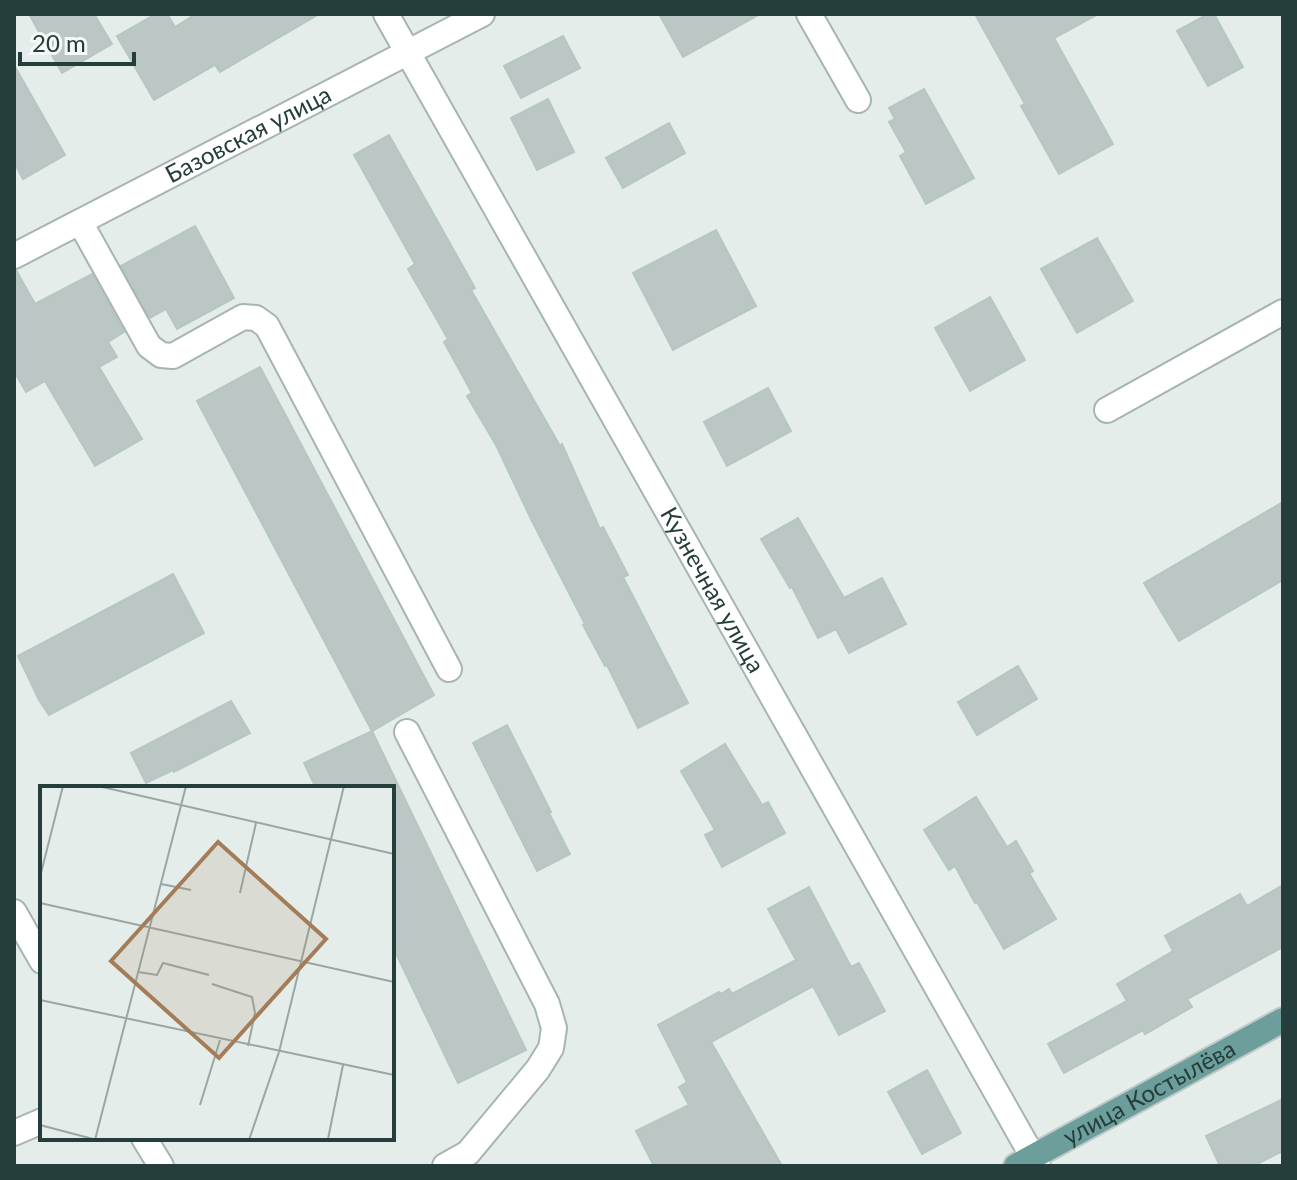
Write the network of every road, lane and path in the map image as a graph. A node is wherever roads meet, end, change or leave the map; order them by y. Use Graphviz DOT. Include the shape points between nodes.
graph roads {
  1 [pos="386,14"];
  2 [pos="482,14"];
  3 [pos="809,14"];
  4 [pos="407,53"];
  5 [pos="858,100"];
  6 [pos="80,222"];
  7 [pos="14,256"];
  8 [pos="1283,312"];
  9 [pos="1107,410"];
  10 [pos="449,669"];
  11 [pos="407,732"];
  12 [pos="14,912"];
  13 [pos="40,958"];
  14 [pos="1283,1020"];
  15 [pos="40,1122"];
  16 [pos="14,1133"];
  17 [pos="145,1140"];
  18 [pos="1029,1163"];
  19 [pos="161,1166"];
  20 [pos="445,1166"];
  1 -- 4 [label="street, Кузнечная улица"];
  2 -- 4 [label="street, Базовская улица"];
  3 -- 5 [label="street"];
  4 -- 6 [label="street, Базовская улица"];
  4 -- 18 [label="street, Кузнечная улица"];
  6 -- 7 [label="street, Базовская улица"];
  6 -- 10 [label="street" via="149,346 161,355 173,356 243,317 267,326"];
  8 -- 9 [label="street"];
  11 -- 20 [label="street" via="547,1004 554,1028 551,1048 538,1069 468,1153"];
  12 -- 13 [label="street"];
  14 -- 18 [label="main road, улица Костылёва"];
  15 -- 16 [label="street"];
  17 -- 19 [label="street"];
}
